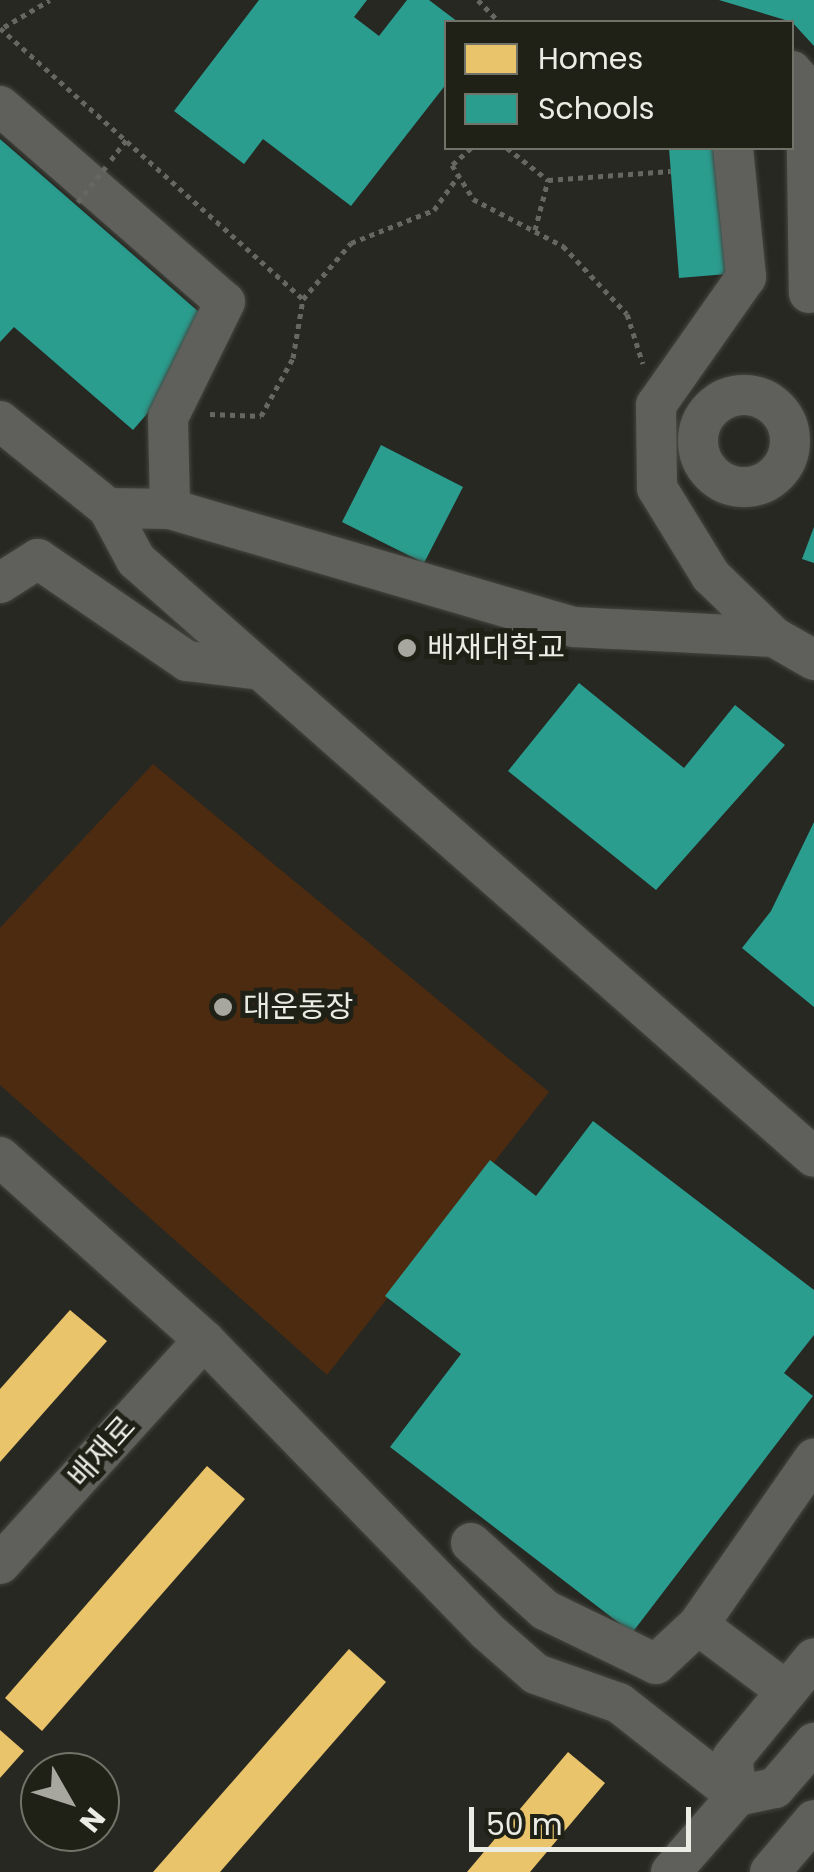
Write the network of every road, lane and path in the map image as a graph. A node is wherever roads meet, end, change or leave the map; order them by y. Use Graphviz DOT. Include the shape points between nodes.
graph roads {
  1 [pos="50,0"];
  2 [pos="478,0"];
  3 [pos="497,20"];
  4 [pos="2,28"];
  5 [pos="794,74"];
  6 [pos="0,106"];
  7 [pos="127,139"];
  8 [pos="470,150"];
  9 [pos="510,150"];
  10 [pos="733,150"];
  11 [pos="671,171"];
  12 [pos="458,176"];
  13 [pos="548,180"];
  14 [pos="78,202"];
  15 [pos="534,231"];
  16 [pos="809,293"];
  17 [pos="303,300"];
  18 [pos="656,405"];
  19 [pos="171,413"];
  20 [pos="0,420"];
  21 [pos="702,460"];
  22 [pos="657,488"];
  23 [pos="108,508"];
  24 [pos="170,510"];
  25 [pos="19,554"];
  26 [pos="0,583"];
  27 [pos="774,638"];
  28 [pos="814,660"];
  29 [pos="260,670"];
  30 [pos="0,1157"];
  31 [pos="814,1157"];
  32 [pos="204,1340"];
  33 [pos="814,1458"];
  34 [pos="471,1543"];
  35 [pos="0,1564"];
  36 [pos="698,1625"];
  37 [pos="814,1658"];
  38 [pos="784,1690"];
  39 [pos="814,1743"];
  40 [pos="737,1796"];
  41 [pos="814,1820"];
  42 [pos="672,1872"];
  43 [pos="770,1872"];
  1 -- 4 [label="path"];
  2 -- 3 [label="path"];
  4 -- 7 [label="path"];
  5 -- 16 [label="street" via="806,87"];
  6 -- 19 [label="street" via="216,284 224,320"];
  7 -- 14 [label="path, bridge"];
  7 -- 17 [label="path"];
  8 -- 12 [label="path" via="452,165"];
  9 -- 13 [label="path"];
  10 -- 18 [label="street" via="746,277"];
  11 -- 13 [label="path"];
  12 -- 15 [label="path" via="473,199"];
  12 -- 17 [label="path" via="434,210 352,243"];
  13 -- 15 [label="path"];
  15 -- 18 [label="path" via="563,246 627,314"];
  17 -- 19 [label="path" via="293,358 261,416"];
  18 -- 22 [label="street"];
  19 -- 24 [label="street"];
  20 -- 23 [label="street"];
  21 -- 22 [label="street"];
  22 -- 27 [label="street" via="711,576"];
  23 -- 24 [label="street"];
  23 -- 29 [label="street" via="136,560"];
  24 -- 27 [label="street" via="574,627"];
  25 -- 26 [label="street"];
  25 -- 29 [label="street" via="187,661"];
  27 -- 28 [label="street"];
  29 -- 31 [label="street"];
  30 -- 32 [label="street"];
  32 -- 35 [label="street, 배재로"];
  32 -- 40 [label="street" via="536,1674 619,1703"];
  33 -- 36 [label="street"];
  34 -- 36 [label="street" via="545,1610 656,1664"];
  36 -- 38 [label="street"];
  37 -- 38 [label="street"];
  38 -- 40 [label="street" via="732,1758"];
  39 -- 40 [label="street" via="775,1788"];
  40 -- 42 [label="street"];
  41 -- 43 [label="street"];
}
